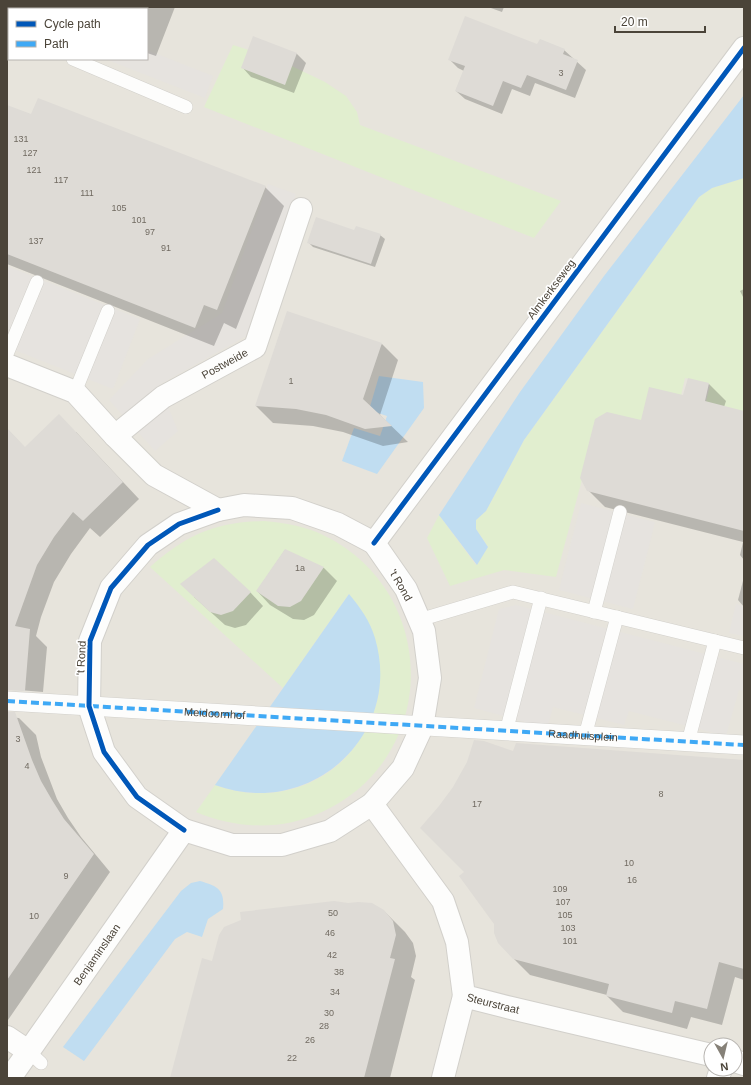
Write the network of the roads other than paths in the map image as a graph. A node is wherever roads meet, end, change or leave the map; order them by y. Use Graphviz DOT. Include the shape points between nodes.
graph roads {
  1 [pos="744,48"];
  2 [pos="76,60"];
  3 [pos="186,107"];
  4 [pos="301,209"];
  5 [pos="37,282"];
  6 [pos="108,311"];
  7 [pos="7,354"];
  8 [pos="7,365"];
  9 [pos="75,392"];
  10 [pos="115,436"];
  11 [pos="218,510"];
  12 [pos="620,512"];
  13 [pos="374,543"];
  14 [pos="541,598"];
  15 [pos="594,612"];
  16 [pos="617,617"];
  17 [pos="419,620"];
  18 [pos="715,641"];
  19 [pos="744,648"];
  20 [pos="7,701"];
  21 [pos="89,706"];
  22 [pos="422,727"];
  23 [pos="506,732"];
  24 [pos="585,736"];
  25 [pos="688,742"];
  26 [pos="744,745"];
  27 [pos="372,804"];
  28 [pos="184,830"];
  29 [pos="464,996"];
  30 [pos="7,1037"];
  31 [pos="703,1053"];
  32 [pos="35,1057"];
  33 [pos="10,1078"];
  34 [pos="444,1078"];
  1 -- 13 [label="street, Almkerkseweg"];
  2 -- 3 [label="lane"];
  4 -- 10 [label="street, Postweide" via="256,347 163,397"];
  5 -- 7 [label="lane"];
  6 -- 9 [label="lane"];
  8 -- 9 [label="street"];
  9 -- 10 [label="street"];
  10 -- 11 [label="street" via="154,475"];
  11 -- 13 [label="street, 't Rond" via="244,505 292,508 338,524"];
  11 -- 21 [label="street, 't Rond" via="179,524 148,545 111,588 90,641"];
  12 -- 15 [label="lane"];
  13 -- 17 [label="street, 't Rond" via="406,589"];
  14 -- 15 [label="lane"];
  14 -- 17 [label="lane" via="513,592"];
  14 -- 23 [label="lane"];
  15 -- 16 [label="lane"];
  16 -- 18 [label="lane"];
  16 -- 24 [label="lane"];
  17 -- 22 [label="street, 't Rond" via="424,632 430,678"];
  18 -- 19 [label="lane"];
  18 -- 25 [label="lane"];
  20 -- 21 [label="street, Meidoornhof"];
  21 -- 22 [label="street, Meidoornhof"];
  21 -- 28 [label="street, 't Rond" via="104,752 137,797"];
  22 -- 23 [label="street, Raadhuisplein"];
  22 -- 27 [label="street, 't Rond" via="403,768"];
  23 -- 24 [label="street, Raadhuisplein"];
  24 -- 25 [label="street, Raadhuisplein"];
  25 -- 26 [label="street, Raadhuisplein"];
  27 -- 28 [label="street, 't Rond" via="330,831 282,845 232,845"];
  27 -- 29 [label="street, Steurstraat" via="442,901 457,942"];
  28 -- 32 [label="street, Benjaminslaan"];
  29 -- 31 [label="street, Steurstraat"];
  29 -- 34 [label="street"];
  30 -- 32 [label="street"];
  32 -- 33 [label="street, Benjaminslaan"];
}
